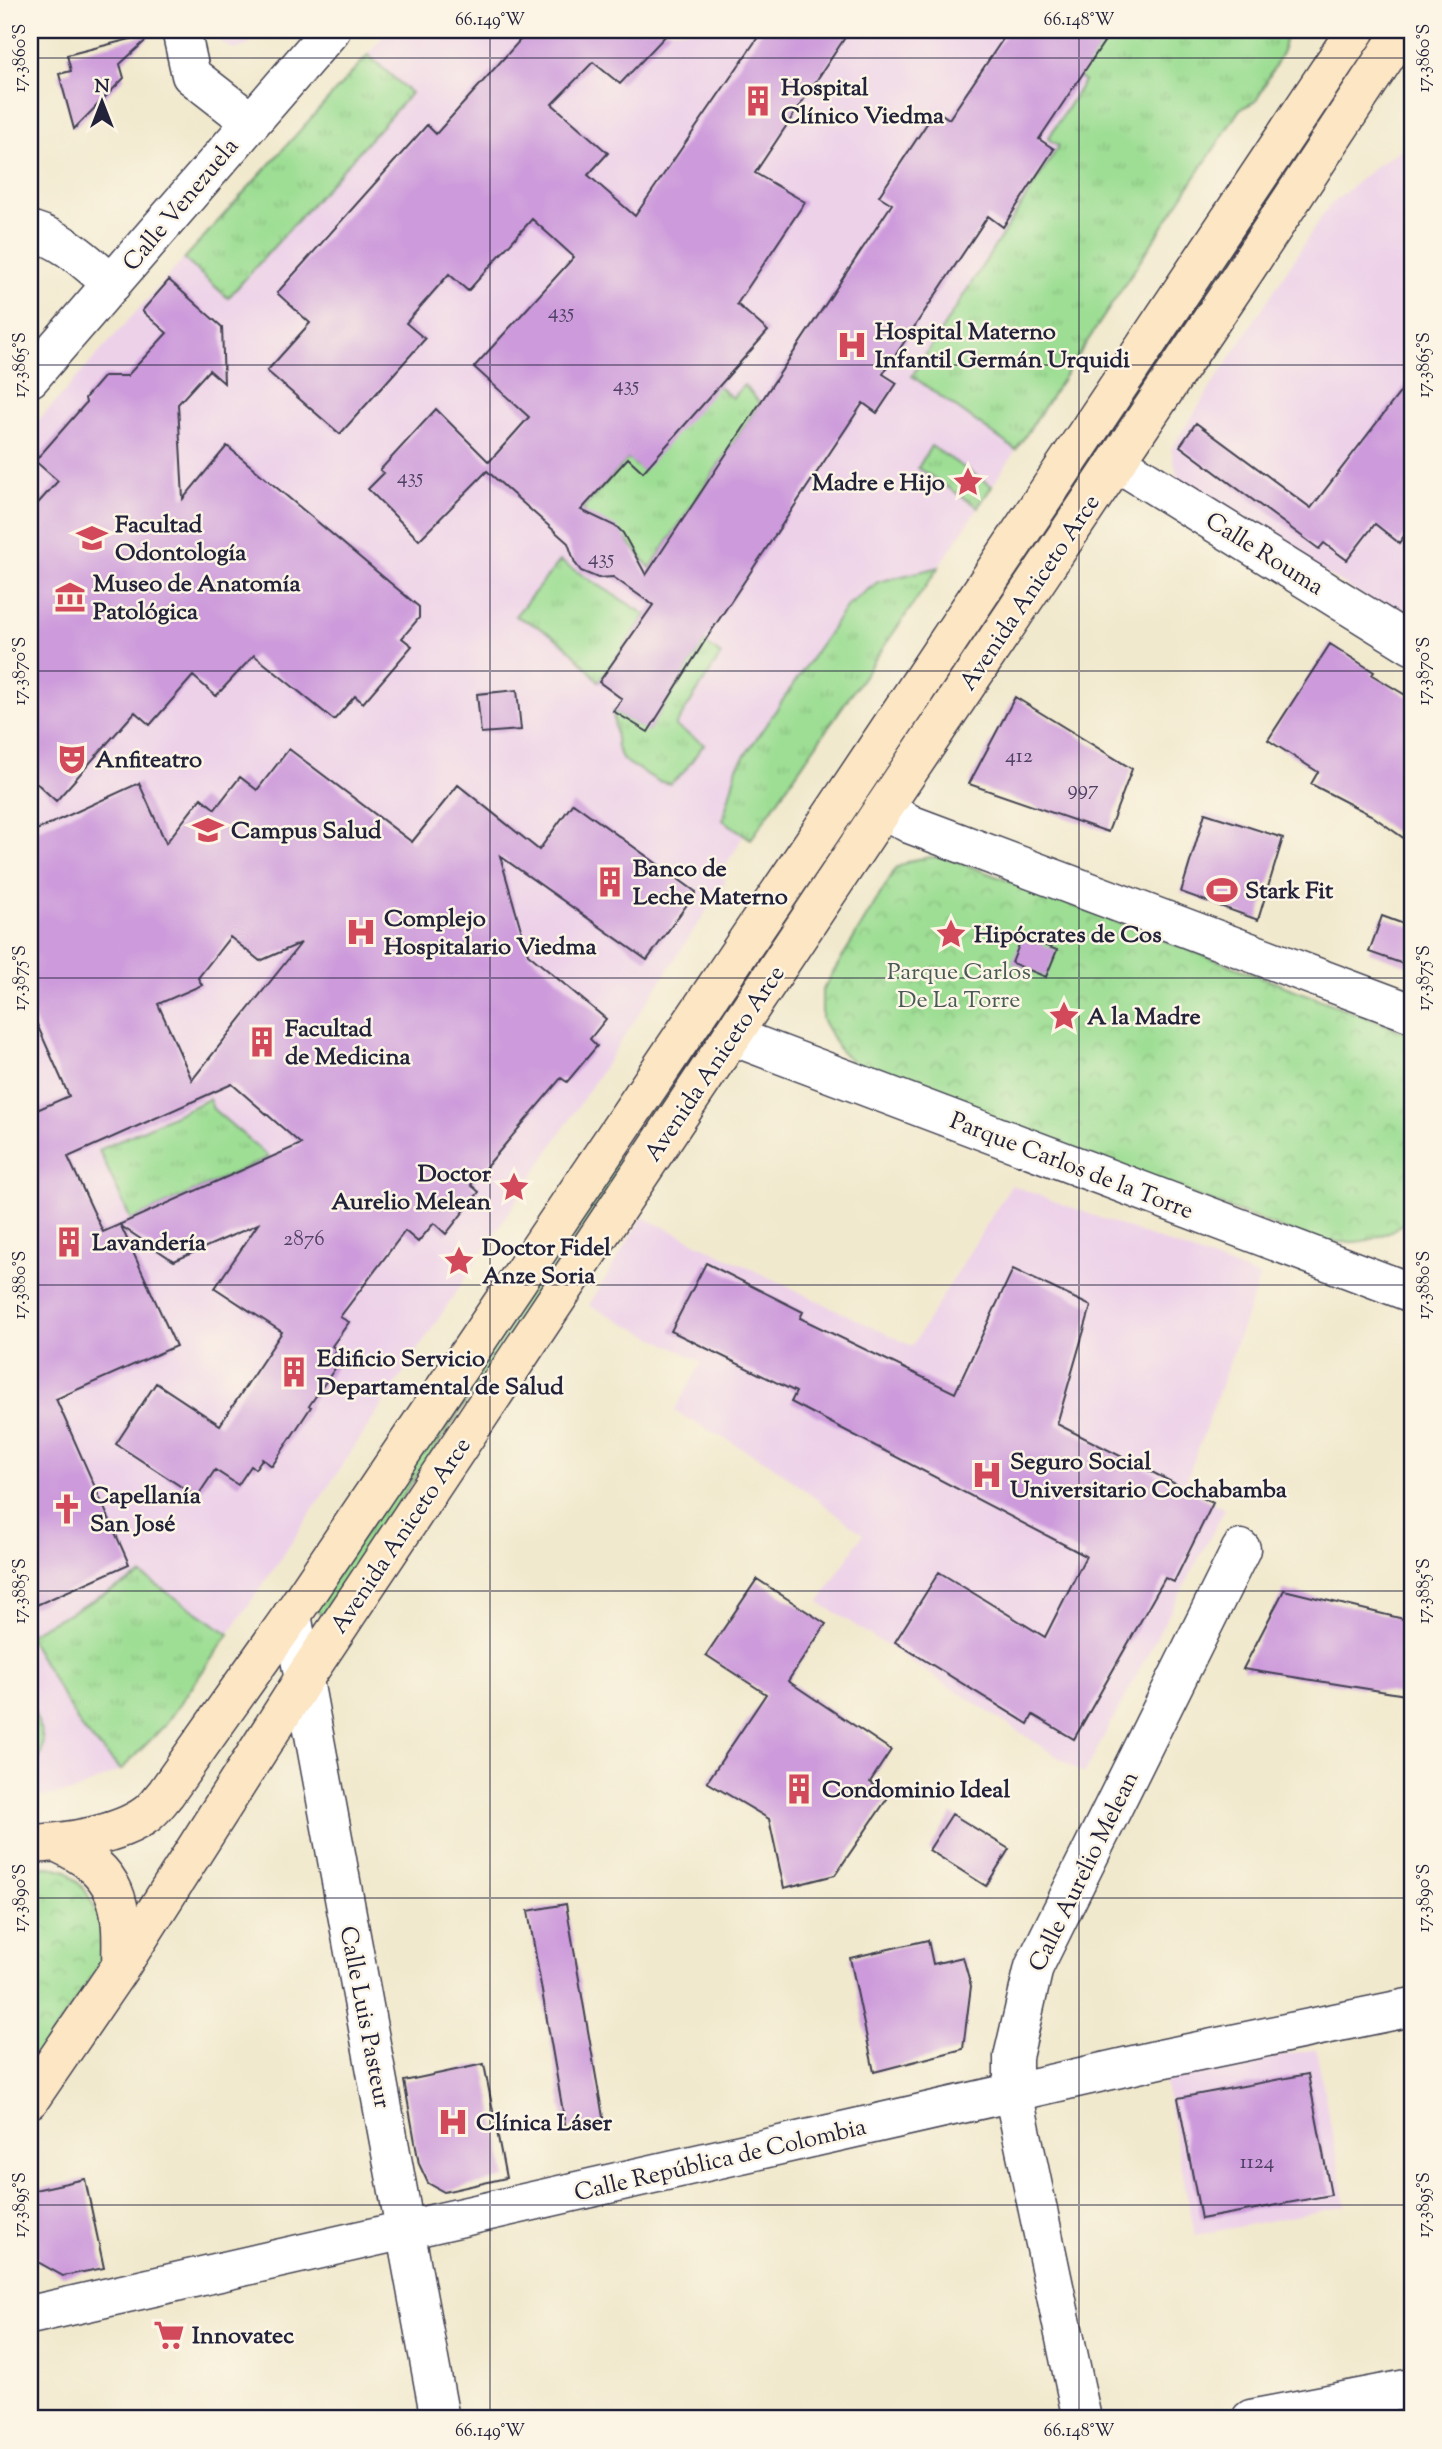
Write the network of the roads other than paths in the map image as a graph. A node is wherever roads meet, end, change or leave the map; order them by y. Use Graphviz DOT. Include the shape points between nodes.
graph roads {
  1 [pos="181,30"];
  2 [pos="331,30"];
  3 [pos="1356,30"];
  4 [pos="1400,35"];
  5 [pos="250,121"];
  6 [pos="30,230"];
  7 [pos="112,285"];
  8 [pos="30,378"];
  9 [pos="1117,462"];
  10 [pos="1412,645"];
  11 [pos="883,809"];
  12 [pos="1412,1013"];
  13 [pos="732,1036"];
  14 [pos="1412,1293"];
  15 [pos="1241,1549"];
  16 [pos="292,1615"];
  17 [pos="303,1680"];
  18 [pos="44,1843"];
  19 [pos="121,1966"];
  20 [pos="1412,2007"];
  21 [pos="1013,2092"];
  22 [pos="30,2099"];
  23 [pos="405,2232"];
  24 [pos="30,2315"];
  25 [pos="1412,2388"];
  26 [pos="440,2419"];
  27 [pos="1082,2419"];
  28 [pos="1251,2419"];
  1 -- 5 [label="street" via="191,75"];
  2 -- 5 [label="street, Calle Venezuela"];
  3 -- 16 [label="main road, Avenida Aniceto Arce"];
  4 -- 9 [label="main road, Avenida Aniceto Arce"];
  5 -- 7 [label="street, Calle Venezuela"];
  6 -- 7 [label="street" via="65,244"];
  7 -- 8 [label="street, Calle Venezuela"];
  9 -- 10 [label="street, Calle Rouma"];
  9 -- 11 [label="main road, Avenida Aniceto Arce"];
  11 -- 12 [label="street" via="925,830"];
  11 -- 13 [label="main road, Avenida Aniceto Arce"];
  13 -- 14 [label="street, Parque Carlos de la Torre"];
  13 -- 17 [label="main road, Avenida Aniceto Arce"];
  15 -- 21 [label="street, Calle Aurelio Melean" via="1034,1967 1013,2057"];
  16 -- 17 [label="street, Calle Luis Pasteur"];
  16 -- 18 [label="main road, Avenida Aniceto Arce" via="149,1813 130,1824"];
  17 -- 19 [label="main road, Avenida Aniceto Arce"];
  17 -- 23 [label="street, Calle Luis Pasteur"];
  18 -- 19 [label="main road" via="81,1854 103,1873 116,1895 122,1927"];
  19 -- 22 [label="main road, Avenida Aniceto Arce"];
  20 -- 21 [label="street, Calle República de Colombia"];
  21 -- 23 [label="street, Calle República de Colombia"];
  21 -- 27 [label="street, Calle Aurelio Melean"];
  23 -- 24 [label="street, Calle República de Colombia"];
  23 -- 26 [label="street, Calle Luis Pasteur"];
  25 -- 28 [label="street"];
}
